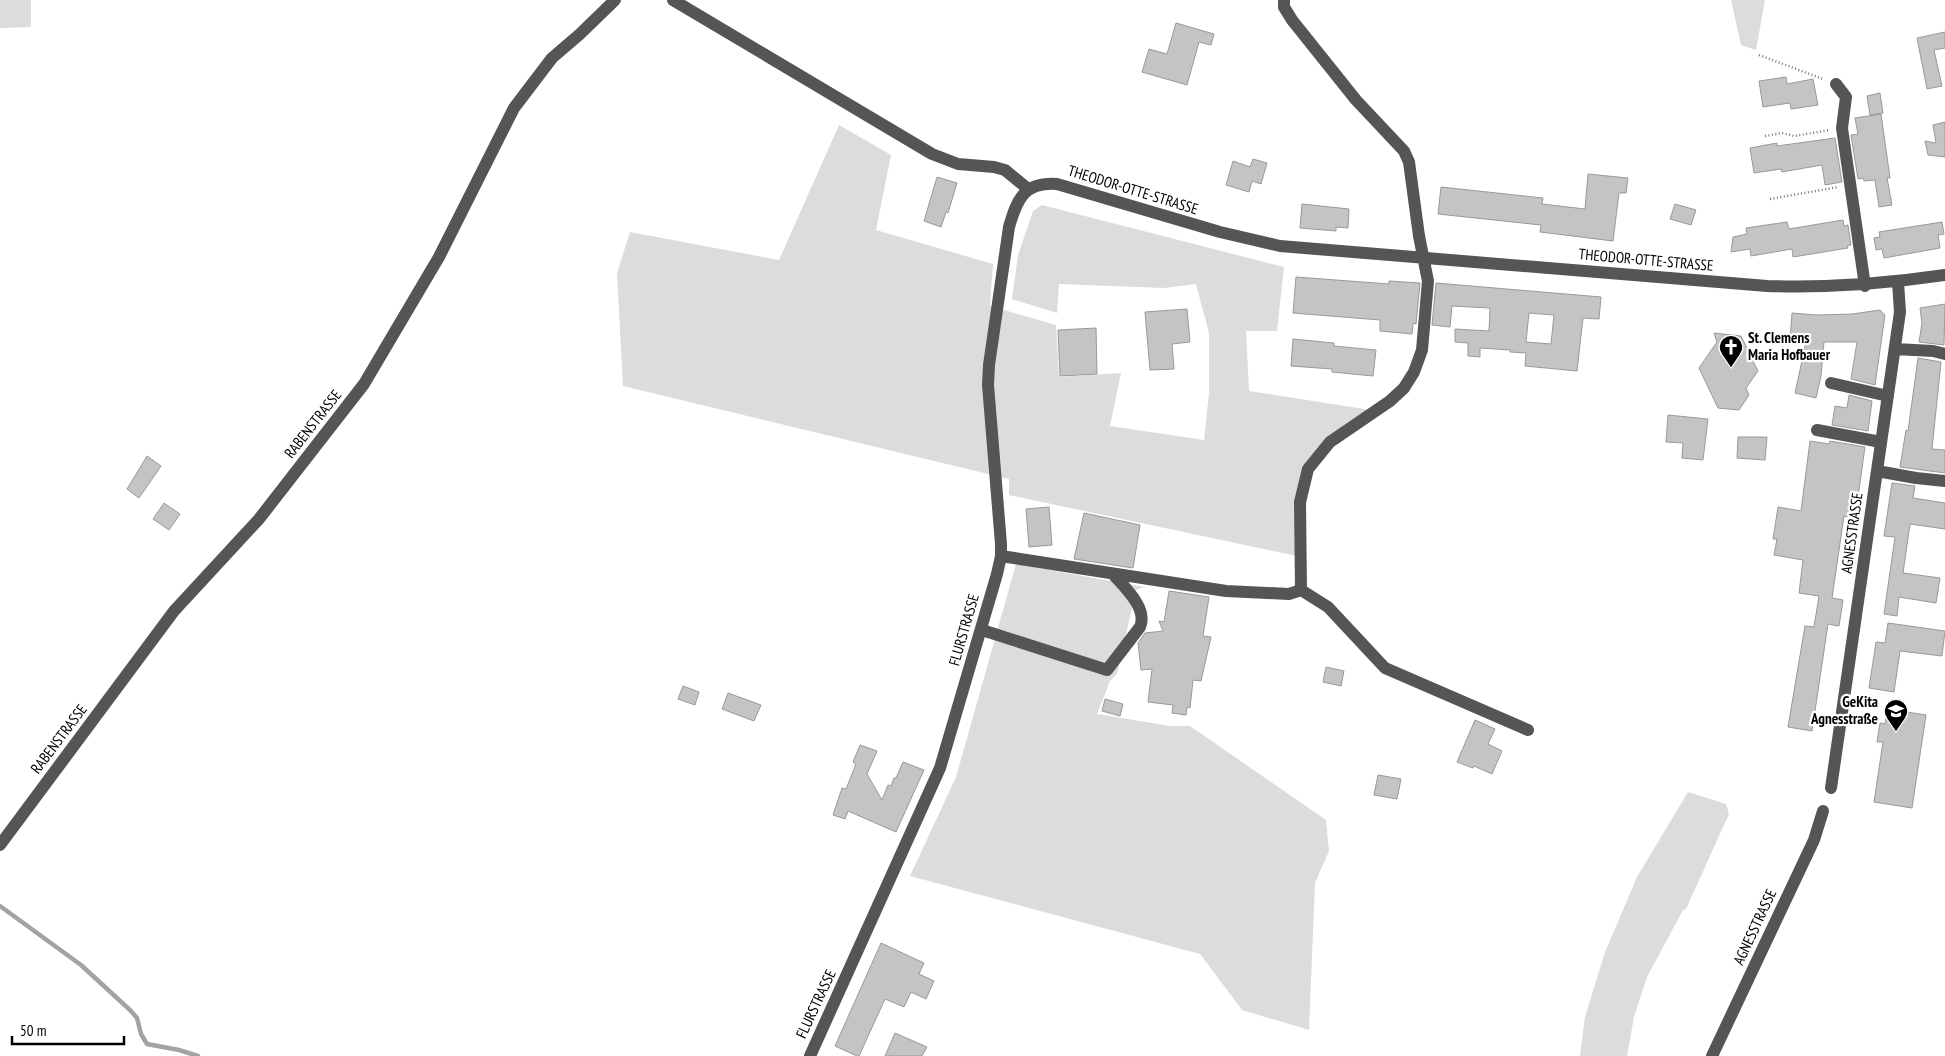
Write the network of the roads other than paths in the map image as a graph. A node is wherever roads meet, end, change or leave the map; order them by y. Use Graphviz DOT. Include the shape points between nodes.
graph roads {
  1 [pos="615,0"];
  2 [pos="673,0"];
  3 [pos="1284,0"];
  4 [pos="1836,84"];
  5 [pos="1028,190"];
  6 [pos="1424,259"];
  7 [pos="1945,275"];
  8 [pos="1898,282"];
  9 [pos="1866,286"];
  10 [pos="1895,349"];
  11 [pos="1945,354"];
  12 [pos="1831,382"];
  13 [pos="1888,396"];
  14 [pos="1817,430"];
  15 [pos="1881,442"];
  16 [pos="1877,471"];
  17 [pos="1945,481"];
  18 [pos="1001,556"];
  19 [pos="1114,574"];
  20 [pos="1301,590"];
  21 [pos="982,630"];
  22 [pos="1528,730"];
  23 [pos="1831,788"];
  24 [pos="1823,811"];
  25 [pos="0,845"];
  26 [pos="810,1056"];
  27 [pos="1712,1056"];
  1 -- 25 [label="street, RABENSTRASSE" via="552,58 514,108 440,257 364,384 259,519 174,611"];
  2 -- 5 [label="street" via="932,154 958,164 1004,170"];
  3 -- 6 [label="street" via="1284,7 1292,20 1356,100 1404,151 1409,162"];
  4 -- 9 [label="street" via="1846,97 1842,128"];
  5 -- 6 [label="street, THEODOR-OTTE-STRASSE" via="1057,184 1220,232 1280,246"];
  5 -- 18 [label="street, FLURSTRASSE" via="1014,208 1009,227 989,365"];
  6 -- 9 [label="street, THEODOR-OTTE-STRASSE" via="1767,286"];
  6 -- 20 [label="street" via="1428,281 1425,317 1422,350 1414,372 1390,402 1330,442 1308,469 1300,502"];
  7 -- 8 [label="street, THEODOR-OTTE-STRASSE"];
  8 -- 9 [label="street, THEODOR-OTTE-STRASSE"];
  8 -- 10 [label="street, AGNESSTRASSE" via="1900,312"];
  10 -- 11 [label="street"];
  10 -- 13 [label="street, AGNESSTRASSE"];
  12 -- 13 [label="street"];
  13 -- 15 [label="street, AGNESSTRASSE"];
  14 -- 15 [label="street"];
  15 -- 16 [label="street, AGNESSTRASSE"];
  16 -- 17 [label="street"];
  16 -- 23 [label="street, AGNESSTRASSE"];
  18 -- 19 [label="street"];
  18 -- 21 [label="street, FLURSTRASSE"];
  19 -- 20 [label="street" via="1226,591 1289,594"];
  19 -- 21 [label="street" via="1140,608 1142,619 1140,627 1107,670"];
  20 -- 22 [label="street" via="1328,607 1385,668"];
  21 -- 26 [label="street, FLURSTRASSE" via="940,768"];
  24 -- 27 [label="street, AGNESSTRASSE" via="1814,840"];
}
